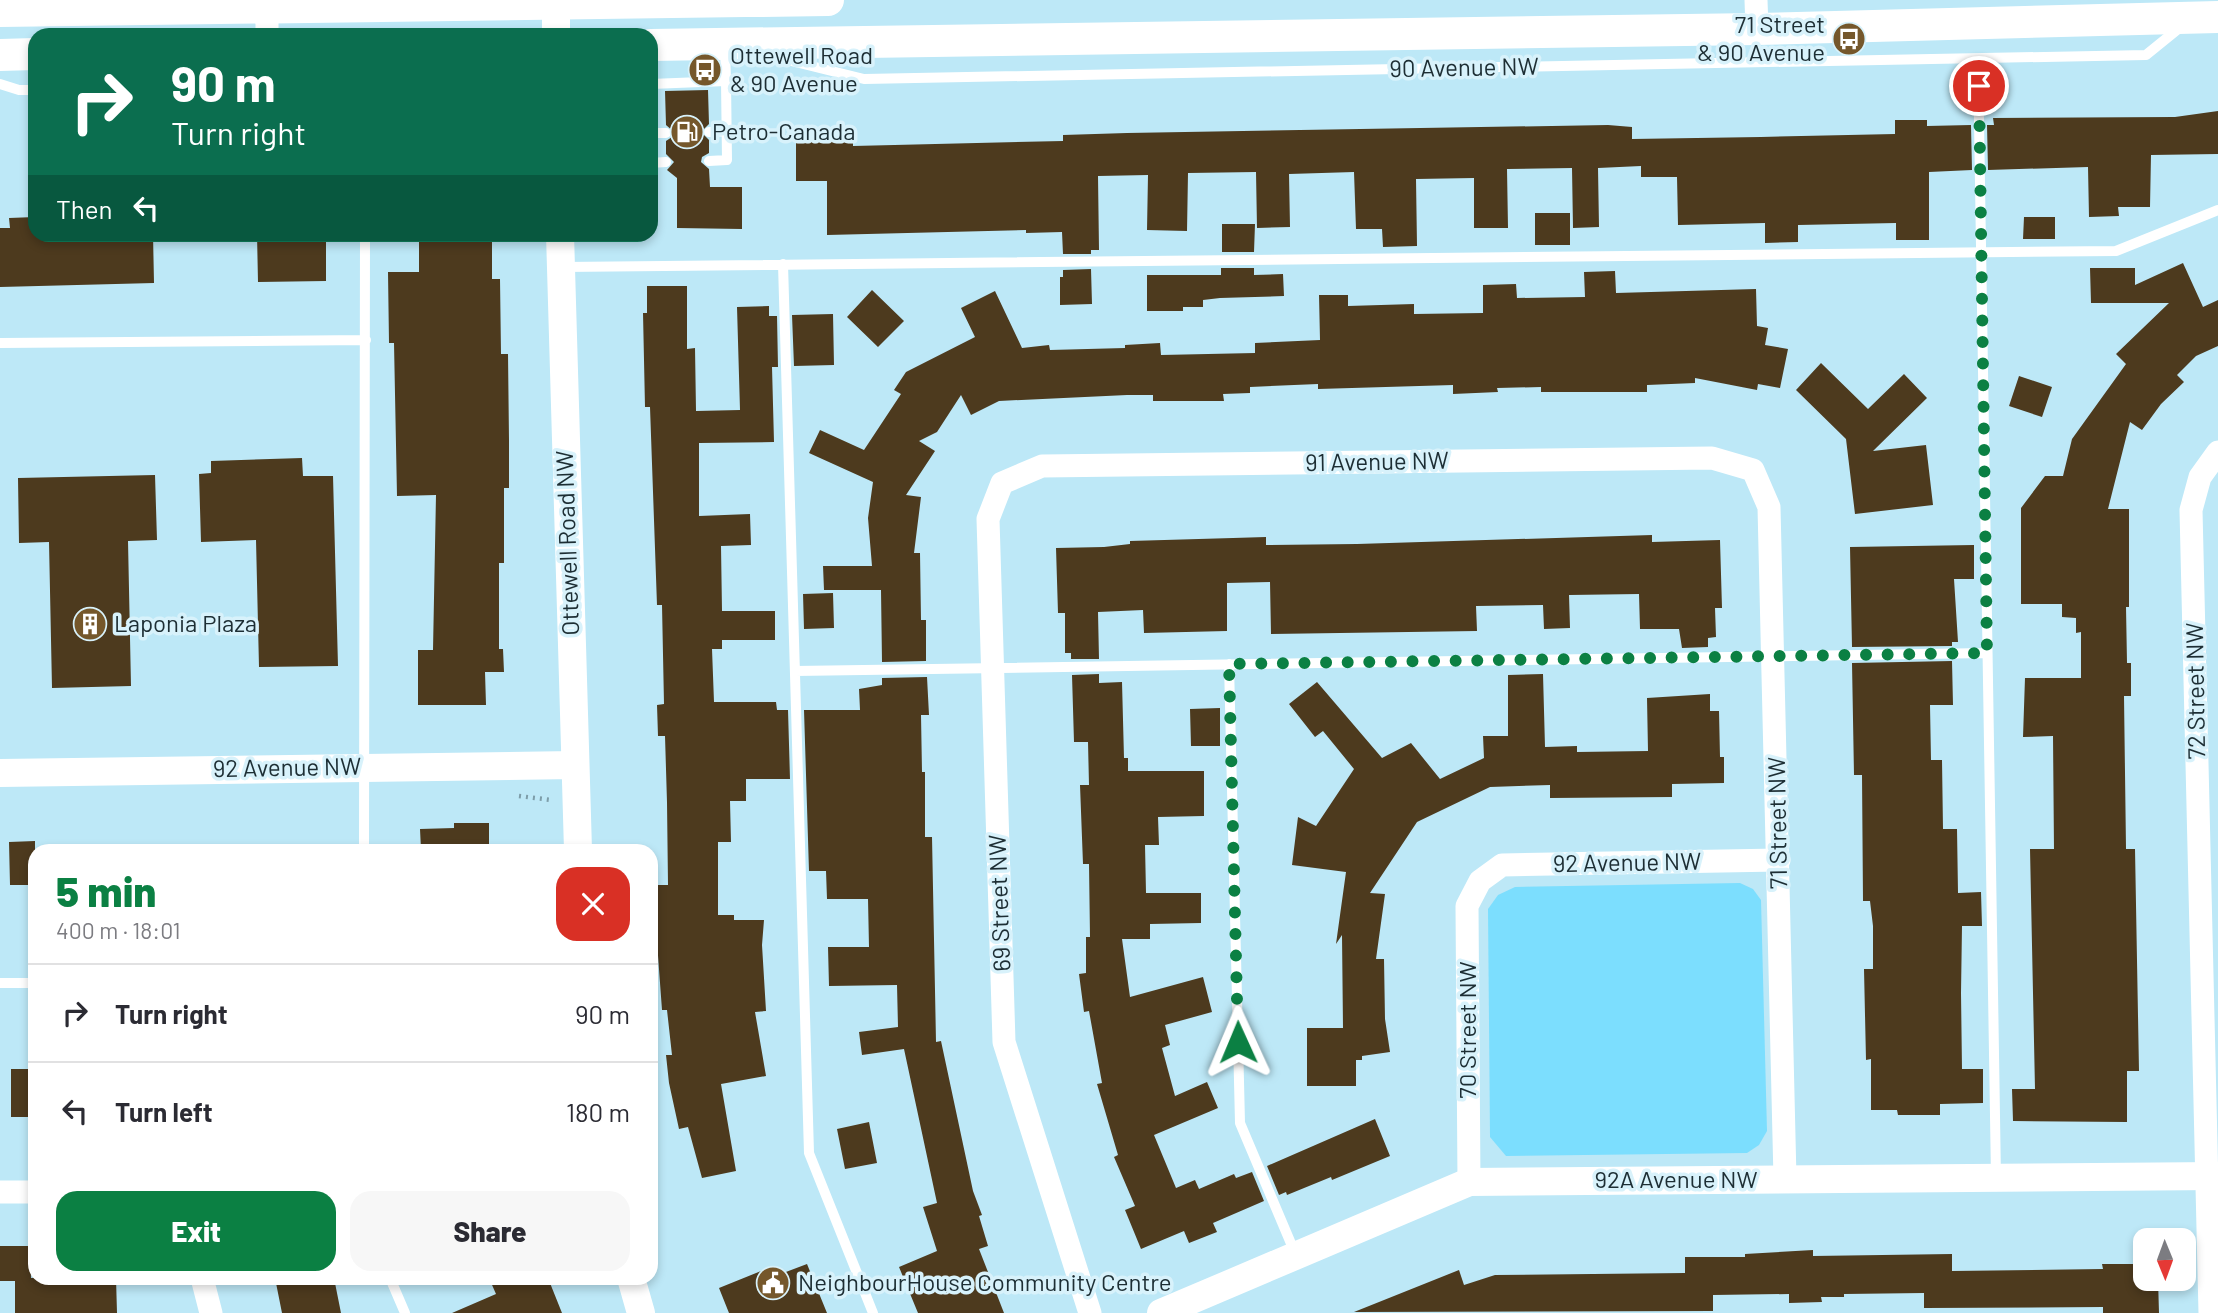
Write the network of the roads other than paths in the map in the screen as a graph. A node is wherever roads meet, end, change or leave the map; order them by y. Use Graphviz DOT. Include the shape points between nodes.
graph roads {
  1 [pos="828,0"];
  2 [pos="0,11"];
  3 [pos="267,14"];
  4 [pos="1757,15"];
  5 [pos="2206,17"];
  6 [pos="556,20"];
  7 [pos="725,43"];
  8 [pos="658,45"];
  9 [pos="28,54"];
  10 [pos="0,55"];
  11 [pos="1978,59"];
  12 [pos="726,81"];
  13 [pos="0,84"];
  14 [pos="658,84"];
  15 [pos="28,90"];
  16 [pos="726,131"];
  17 [pos="709,132"];
  18 [pos="658,133"];
  19 [pos="666,133"];
  20 [pos="709,161"];
  21 [pos="666,162"];
  22 [pos="658,163"];
  23 [pos="2218,210"];
  24 [pos="365,242"];
  25 [pos="560,242"];
  26 [pos="1980,253"];
  27 [pos="783,264"];
  28 [pos="561,267"];
  29 [pos="366,340"];
  30 [pos="0,343"];
  31 [pos="2217,452"];
  32 [pos="1754,470"];
  33 [pos="1002,483"];
  34 [pos="1987,653"];
  35 [pos="1773,656"];
  36 [pos="1229,664"];
  37 [pos="993,668"];
  38 [pos="795,671"];
  39 [pos="574,765"];
  40 [pos="362,767"];
  41 [pos="0,773"];
  42 [pos="364,844"];
  43 [pos="578,844"];
  44 [pos="1779,860"];
  45 [pos="1480,881"];
  46 [pos="28,982"];
  47 [pos="0,983"];
  48 [pos="2212,1176"];
  49 [pos="1996,1178"];
  50 [pos="1785,1180"];
  51 [pos="1469,1182"];
  52 [pos="0,1192"];
  53 [pos="28,1192"];
  54 [pos="1297,1255"];
  55 [pos="204,1285"];
  56 [pos="393,1285"];
  57 [pos="633,1285"];
  58 [pos="211,1313"];
  59 [pos="405,1313"];
  60 [pos="641,1313"];
  61 [pos="873,1313"];
  62 [pos="1090,1313"];
  63 [pos="1161,1313"];
  64 [pos="2210,1313"];
  1 -- 6 [label="main road"];
  2 -- 3 [label="main road"];
  3 -- 6 [label="main road"];
  4 -- 5 [label="main road, 90 Avenue NW"];
  4 -- 7 [label="main road, 90 Avenue NW"];
  5 -- 11 [label="lane, 90 Avenue NW" via="2146,55"];
  7 -- 8 [label="main road, 90 Avenue NW"];
  7 -- 11 [label="lane, 90 Avenue NW" via="864,79"];
  7 -- 12 [label="lane"];
  9 -- 10 [label="main road"];
  11 -- 26 [label="lane"];
  12 -- 14 [label="lane"];
  12 -- 16 [label="lane"];
  13 -- 15 [label="lane"];
  16 -- 17 [label="lane"];
  16 -- 20 [label="lane" via="727,160"];
  18 -- 19 [label="lane"];
  21 -- 22 [label="lane"];
  23 -- 26 [label="lane" via="2116,251"];
  24 -- 29 [label="lane"];
  25 -- 28 [label="street, Ottewell Road NW"];
  26 -- 27 [label="lane"];
  26 -- 34 [label="lane"];
  27 -- 28 [label="lane"];
  27 -- 38 [label="lane"];
  28 -- 39 [label="street, Ottewell Road NW"];
  29 -- 30 [label="lane"];
  29 -- 40 [label="lane"];
  31 -- 48 [label="street, 72 Street NW" via="2200,477 2192,510"];
  32 -- 33 [label="street, 91 Avenue NW" via="1713,458 1042,466"];
  32 -- 35 [label="street, 71 Street NW" via="1769,507"];
  33 -- 37 [label="street, 69 Street NW" via="988,519"];
  34 -- 35 [label="lane"];
  34 -- 49 [label="lane"];
  35 -- 36 [label="lane"];
  35 -- 44 [label="street, 71 Street NW"];
  36 -- 37 [label="lane"];
  36 -- 54 [label="lane" via="1240,1124"];
  37 -- 38 [label="lane"];
  37 -- 62 [label="street, 69 Street NW" via="1004,1042"];
  38 -- 61 [label="lane" via="809,1153"];
  39 -- 40 [label="street, 92 Avenue NW"];
  39 -- 43 [label="street, Ottewell Road NW"];
  40 -- 41 [label="street, 92 Avenue NW"];
  40 -- 42 [label="lane"];
  44 -- 45 [label="street, 92 Avenue NW" via="1502,865"];
  44 -- 50 [label="street, 71 Street NW"];
  45 -- 51 [label="street, 70 Street NW" via="1467,906"];
  46 -- 47 [label="lane"];
  48 -- 49 [label="street, 92A Avenue NW"];
  48 -- 64 [label="street, 72 Street NW"];
  49 -- 50 [label="street, 92A Avenue NW"];
  50 -- 51 [label="street, 92A Avenue NW"];
  51 -- 54 [label="street, 92A Avenue NW"];
  52 -- 53 [label="street"];
  54 -- 63 [label="street, 92A Avenue NW"];
  55 -- 58 [label="street"];
  56 -- 59 [label="lane"];
  57 -- 60 [label="street"];
}
